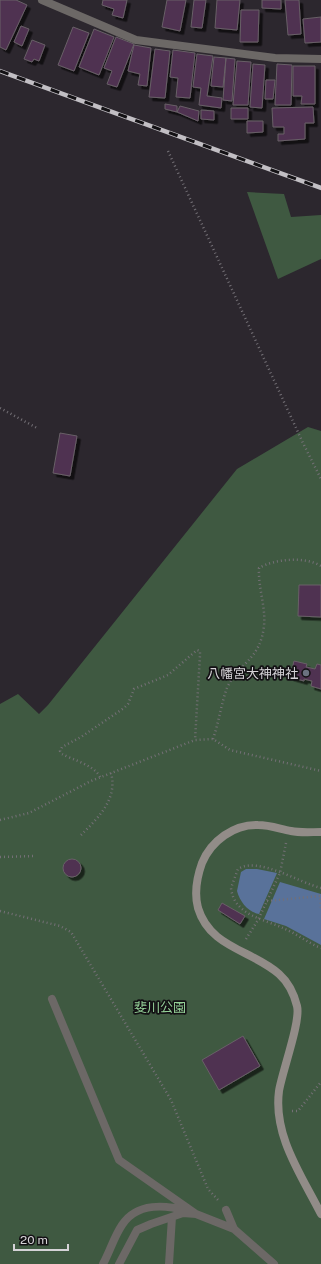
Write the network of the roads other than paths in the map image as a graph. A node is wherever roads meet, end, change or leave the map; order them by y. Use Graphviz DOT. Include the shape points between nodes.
graph roads {
  1 [pos="42,0"];
  2 [pos="321,59"];
  3 [pos="321,832"];
  4 [pos="52,999"];
  5 [pos="226,1210"];
  6 [pos="196,1214"];
  7 [pos="321,1214"];
  8 [pos="172,1217"];
  9 [pos="234,1229"];
  10 [pos="103,1264"];
  11 [pos="119,1264"];
  12 [pos="169,1264"];
  13 [pos="274,1264"];
  1 -- 2 [label="street" via="136,40 275,58"];
  3 -- 7 [label="street" via="292,832 258,825 239,828 228,833 212,847 202,862 196,884 197,905 208,928 220,939 274,971 285,980 294,996 298,1012 279,1090 279,1112 284,1141"];
  4 -- 6 [label="street" via="119,1160"];
  5 -- 9 [label="street"];
  6 -- 8 [label="street" via="183,1213"];
  6 -- 9 [label="street"];
  6 -- 10 [label="street" via="164,1206 138,1211 122,1225"];
  8 -- 11 [label="street" via="137,1230"];
  8 -- 12 [label="street"];
  9 -- 13 [label="street"];
}
